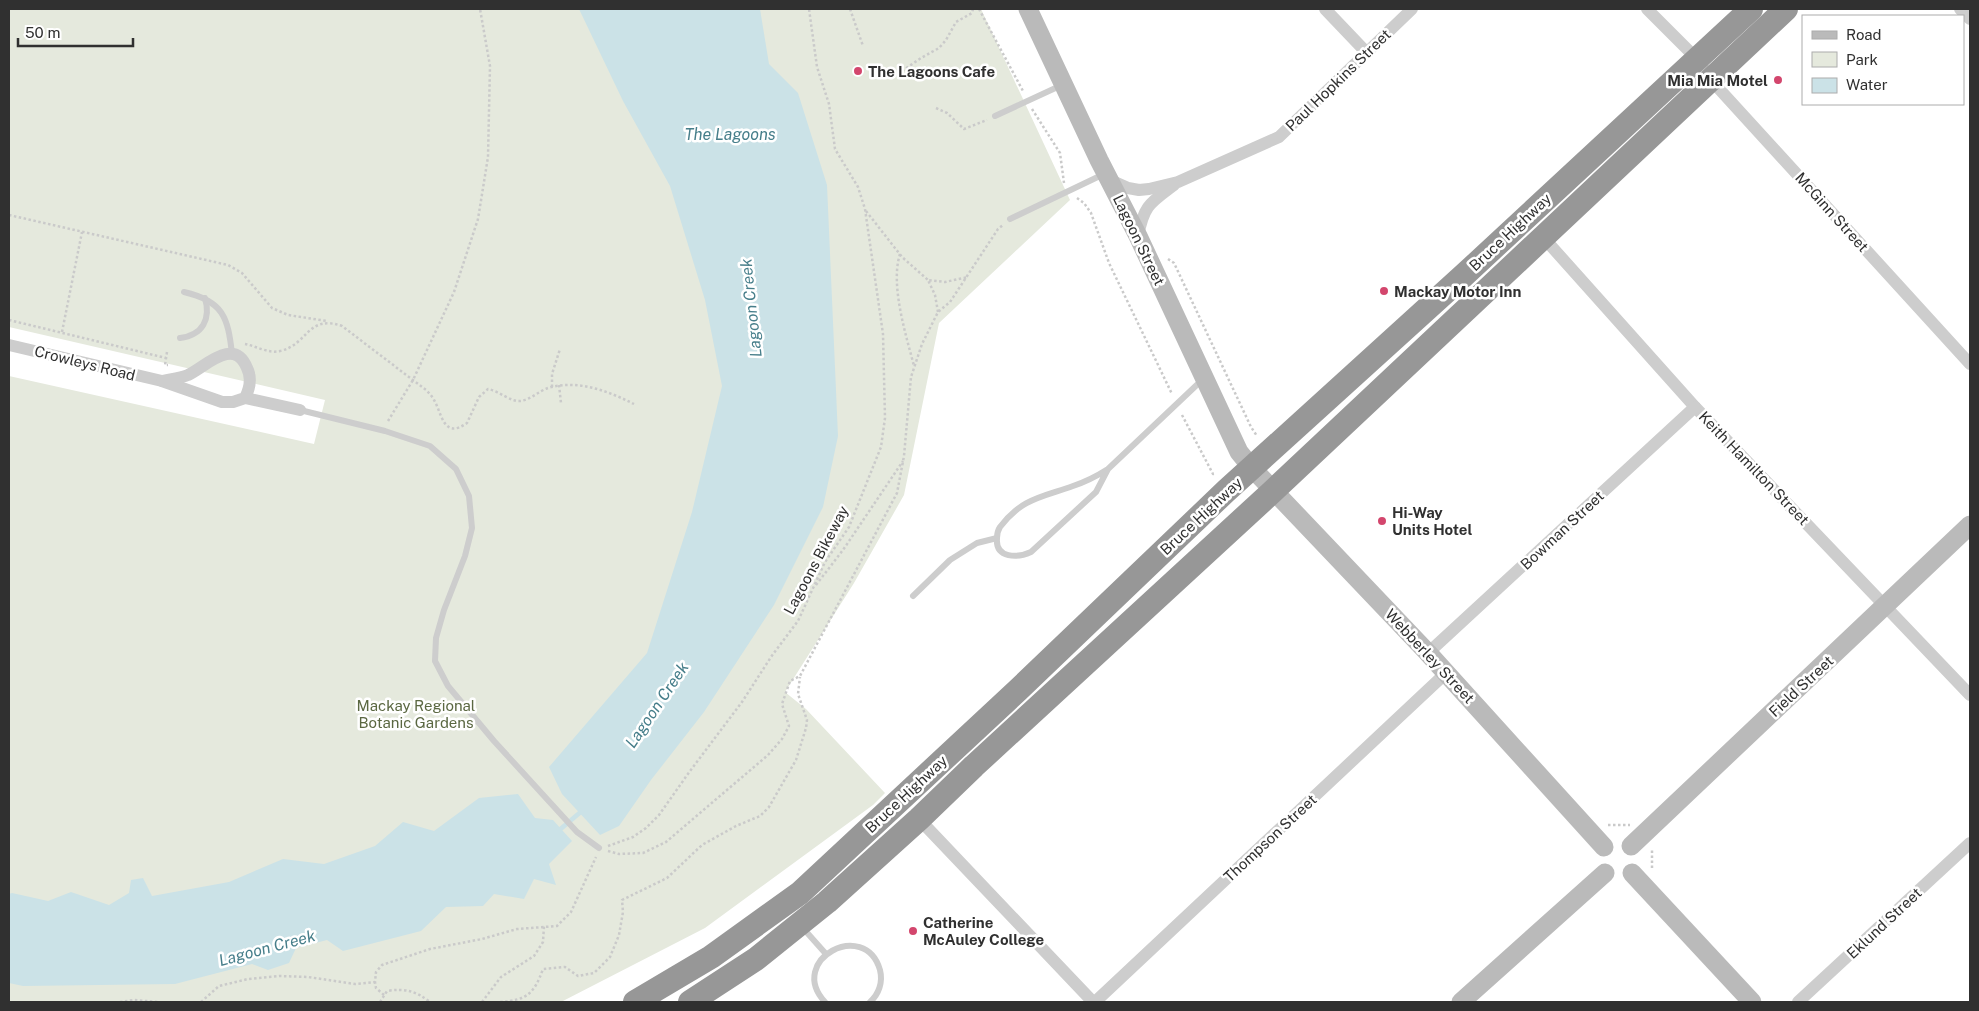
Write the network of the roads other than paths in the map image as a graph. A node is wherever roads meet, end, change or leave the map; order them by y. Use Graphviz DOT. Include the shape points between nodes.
graph roads {
  1 [pos="1028,9"];
  2 [pos="1325,9"];
  3 [pos="1412,9"];
  4 [pos="1647,9"];
  5 [pos="1751,9"];
  6 [pos="1786,9"];
  7 [pos="1960,9"];
  8 [pos="1970,19"];
  9 [pos="1366,52"];
  10 [pos="1696,58"];
  11 [pos="1711,80"];
  12 [pos="1064,84"];
  13 [pos="995,116"];
  14 [pos="1108,177"];
  15 [pos="1178,182"];
  16 [pos="1010,220"];
  17 [pos="1138,236"];
  18 [pos="1543,237"];
  19 [pos="184,292"];
  20 [pos="205,298"];
  21 [pos="180,338"];
  22 [pos="9,345"];
  23 [pos="232,354"];
  24 [pos="1970,364"];
  25 [pos="1204,377"];
  26 [pos="162,382"];
  27 [pos="245,398"];
  28 [pos="1695,407"];
  29 [pos="300,410"];
  30 [pos="1252,468"];
  31 [pos="1108,469"];
  32 [pos="1273,491"];
  33 [pos="1970,525"];
  34 [pos="997,538"];
  35 [pos="913,596"];
  36 [pos="1886,606"];
  37 [pos="1428,653"];
  38 [pos="1446,673"];
  39 [pos="1970,695"];
  40 [pos="919,820"];
  41 [pos="1970,843"];
  42 [pos="1631,846"];
  43 [pos="1604,847"];
  44 [pos="599,848"];
  45 [pos="1605,873"];
  46 [pos="1632,873"];
  47 [pos="800,924"];
  48 [pos="826,954"];
  49 [pos="820,996"];
  50 [pos="635,1002"];
  51 [pos="690,1002"];
  52 [pos="815,1002"];
  53 [pos="825,1002"];
  54 [pos="870,1002"];
  55 [pos="1094,1002"];
  56 [pos="1461,1002"];
  57 [pos="1752,1002"];
  58 [pos="1798,1002"];
  1 -- 12 [label="street, Lagoon Street"];
  2 -- 9 [label="street"];
  3 -- 9 [label="street, Paul Hopkins Street"];
  4 -- 10 [label="street, McGinn Street"];
  5 -- 10 [label="highway, Bruce Highway"];
  6 -- 11 [label="highway, Bruce Highway"];
  7 -- 8 [label="street"];
  9 -- 15 [label="street, Paul Hopkins Street" via="1279,137"];
  10 -- 11 [label="street, McGinn Street"];
  10 -- 30 [label="highway, Bruce Highway"];
  11 -- 18 [label="highway, Bruce Highway"];
  11 -- 24 [label="street, McGinn Street"];
  12 -- 13 [label="lane"];
  12 -- 14 [label="street, Lagoon Street"];
  14 -- 15 [label="street, Paul Hopkins Street" via="1139,190"];
  14 -- 16 [label="lane"];
  14 -- 17 [label="street, Lagoon Street"];
  15 -- 17 [label="street, Paul Hopkins Street" via="1150,204 1142,217"];
  17 -- 25 [label="street, Lagoon Street"];
  18 -- 28 [label="street, Keith Hamilton Street"];
  18 -- 32 [label="highway, Bruce Highway"];
  19 -- 20 [label="lane"];
  20 -- 21 [label="lane" via="208,308 202,328"];
  20 -- 23 [label="lane" via="222,312 228,324"];
  22 -- 26 [label="street, Crowleys Road"];
  23 -- 26 [label="street" via="218,356 189,374"];
  23 -- 27 [label="street" via="243,360 249,373 250,387"];
  25 -- 30 [label="street, Lagoon Street" via="1239,452"];
  25 -- 31 [label="lane"];
  26 -- 27 [label="street, Crowleys Road" via="222,402"];
  27 -- 29 [label="street, Crowleys Road"];
  28 -- 36 [label="street, Keith Hamilton Street"];
  28 -- 37 [label="street, Bowman Street"];
  29 -- 44 [label="lane" via="430,446 456,470 468,496 472,528 436,638 435,662 448,686 494,741 577,832"];
  30 -- 32 [label="street, Webberley Street"];
  30 -- 50 [label="highway, Bruce Highway" via="800,893 711,957"];
  31 -- 34 [label="lane" via="1090,479 1026,502 999,528"];
  31 -- 34 [label="lane" via="1096,492 1031,552 1023,556 1006,554 999,549"];
  32 -- 37 [label="street, Webberley Street"];
  32 -- 40 [label="highway, Bruce Highway"];
  33 -- 36 [label="street, Field Street"];
  34 -- 35 [label="lane" via="977,543 950,560"];
  36 -- 39 [label="street, Keith Hamilton Street"];
  36 -- 42 [label="street, Field Street"];
  37 -- 38 [label="street, Webberley Street"];
  38 -- 43 [label="street, Webberley Street"];
  38 -- 55 [label="street, Thompson Street"];
  40 -- 47 [label="highway, Bruce Highway"];
  40 -- 55 [label="street"];
  41 -- 58 [label="street, Eklund Street"];
  42 -- 43 [label="street" via="1616,841"];
  42 -- 46 [label="street" via="1637,861"];
  43 -- 45 [label="street" via="1599,863"];
  45 -- 46 [label="street" via="1615,879"];
  45 -- 56 [label="street"];
  46 -- 57 [label="street"];
  47 -- 48 [label="lane"];
  47 -- 51 [label="highway, Bruce Highway" via="756,959"];
  48 -- 49 [label="lane" via="816,970 815,982"];
  48 -- 54 [label="lane" via="839,947 850,946 862,948 871,955 881,976 880,988"];
  49 -- 52 [label="lane"];
  49 -- 53 [label="lane"];
}
